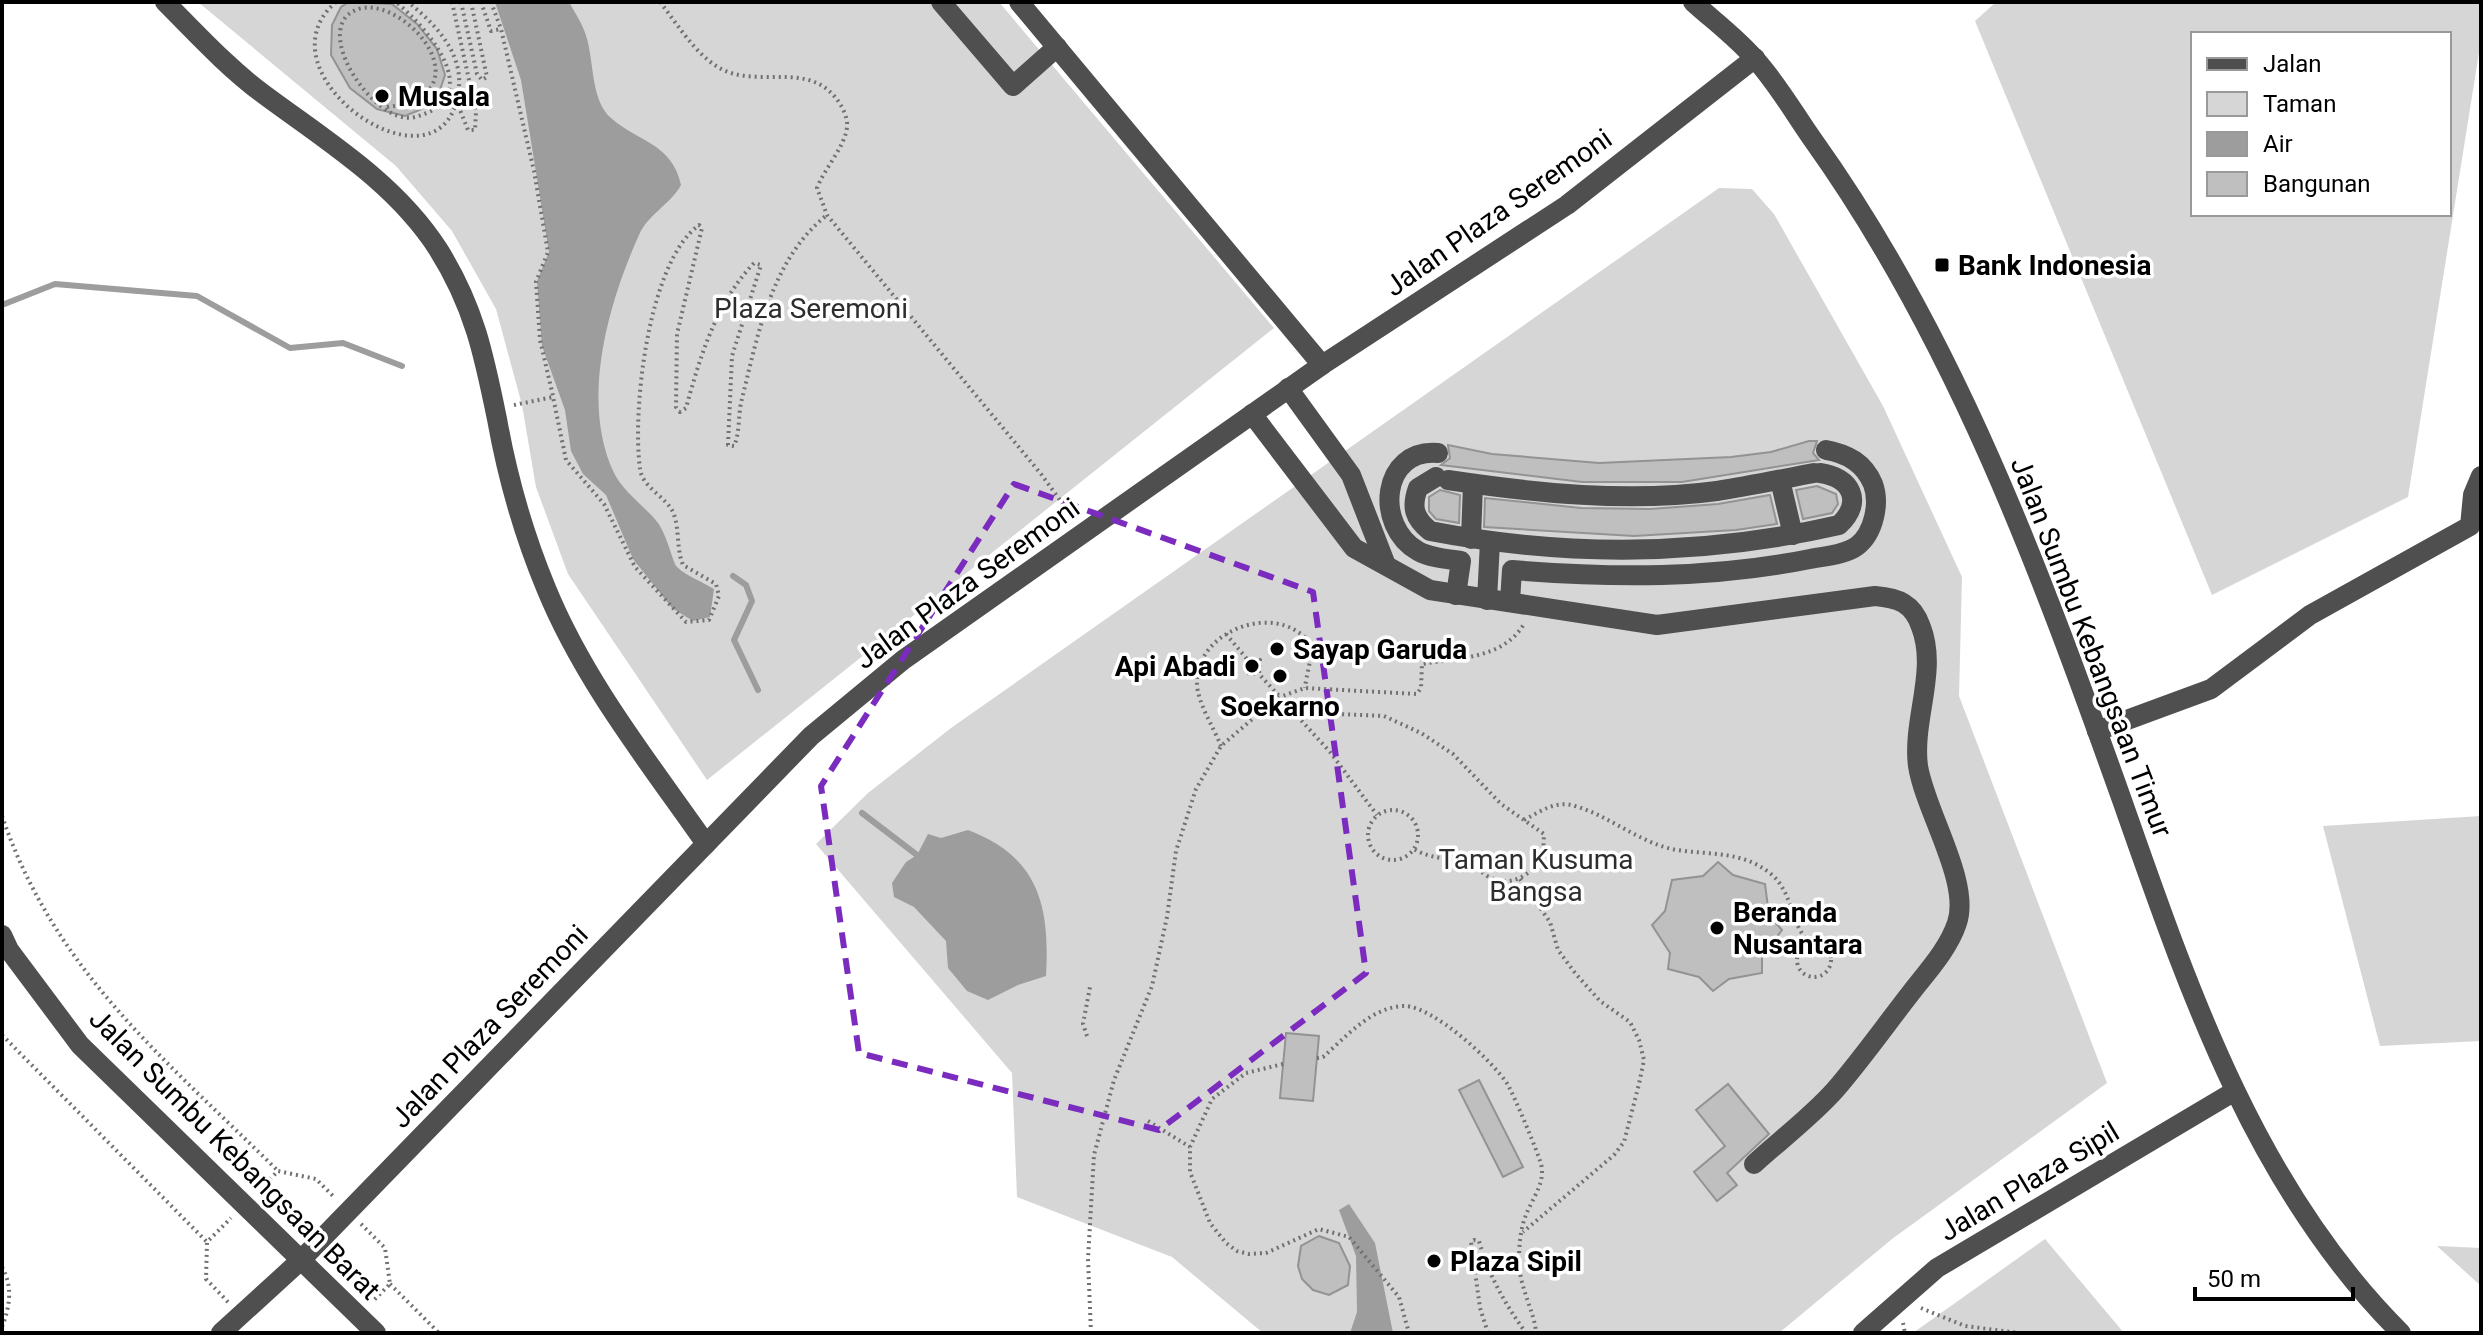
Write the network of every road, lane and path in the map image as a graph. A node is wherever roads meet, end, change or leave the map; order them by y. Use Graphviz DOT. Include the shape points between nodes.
graph roads {
  1 [pos="165,2"];
  2 [pos="336,2"];
  3 [pos="396,2"];
  4 [pos="408,2"];
  5 [pos="452,2"];
  6 [pos="461,2"];
  7 [pos="471,2"];
  8 [pos="481,2"];
  9 [pos="491,2"];
  10 [pos="660,2"];
  11 [pos="941,2"];
  12 [pos="1019,2"];
  13 [pos="1693,2"];
  14 [pos="501,29"];
  15 [pos="1057,47"];
  16 [pos="1755,58"];
  17 [pos="458,103"];
  18 [pos="387,107"];
  19 [pos="827,215"];
  20 [pos="1322,365"];
  21 [pos="1288,388"];
  22 [pos="553,397"];
  23 [pos="495,408"];
  24 [pos="1252,414"];
  25 [pos="1826,450"];
  26 [pos="1438,453"];
  27 [pos="2481,476"];
  28 [pos="1780,480"];
  29 [pos="1473,484"];
  30 [pos="1358,494"];
  31 [pos="1329,515"];
  32 [pos="1083,533"];
  33 [pos="1793,535"];
  34 [pos="1480,540"];
  35 [pos="1386,565"];
  36 [pos="1456,595"];
  37 [pos="1487,600"];
  38 [pos="1518,602"];
  39 [pos="1226,634"];
  40 [pos="1247,659"];
  41 [pos="1259,674"];
  42 [pos="1305,688"];
  43 [pos="1277,698"];
  44 [pos="2097,731"];
  45 [pos="1221,746"];
  46 [pos="1377,815"];
  47 [pos="2,816"];
  48 [pos="1524,821"];
  49 [pos="706,844"];
  50 [pos="1414,849"];
  51 [pos="1520,879"];
  52 [pos="2,935"];
  53 [pos="1809,942"];
  54 [pos="1090,987"];
  55 [pos="2,1035"];
  56 [pos="1087,1036"];
  57 [pos="1317,1058"];
  58 [pos="1283,1064"];
  59 [pos="2235,1091"];
  60 [pos="1148,1121"];
  61 [pos="1190,1147"];
  62 [pos="1754,1164"];
  63 [pos="278,1171"];
  64 [pos="1521,1233"];
  65 [pos="301,1260"];
  66 [pos="2,1267"];
  67 [pos="390,1284"];
  68 [pos="1901,1300"];
  69 [pos="240,1315"];
  70 [pos="2,1327"];
  71 [pos="221,1333"];
  72 [pos="376,1333"];
  73 [pos="439,1333"];
  74 [pos="1091,1333"];
  75 [pos="1409,1333"];
  76 [pos="1488,1333"];
  77 [pos="1526,1333"];
  78 [pos="1536,1333"];
  79 [pos="1863,1333"];
  80 [pos="2019,1333"];
  81 [pos="2401,1333"];
  1 -- 23 [label="street" via="260,91 391,192 427,235 466,298 486,355"];
  2 -- 17 [label="path" via="323,13 316,47 320,70 350,109 376,126 412,138 429,136"];
  3 -- 18 [label="path" via="436,41 450,81 444,99 429,111 412,118"];
  4 -- 17 [label="path" via="449,45 461,72"];
  5 -- 17 [label="path" via="476,112 475,130 468,130"];
  6 -- 7 [label="path" via="482,80 487,77 486,64"];
  8 -- 14 [label="path" via="491,31"];
  9 -- 14 [label="path"];
  10 -- 19 [label="path" via="708,61 728,72 807,78 832,91 847,127 817,188"];
  11 -- 15 [label="street" via="1013,86"];
  12 -- 15 [label="street"];
  13 -- 16 [label="street, Jalan Sumbu Kebangsaan Timur"];
  14 -- 22 [label="path" via="548,252 536,282 540,340"];
  15 -- 20 [label="street"];
  16 -- 20 [label="street, Jalan Plaza Seremoni" via="1567,205"];
  16 -- 44 [label="street, Jalan Sumbu Kebangsaan Timur" via="1851,192 1928,328 1993,461"];
  18 -- 18 [label="path" via="366,93 343,56 340,35 345,20 360,8 387,8 434,52 434,81 425,95 411,104"];
  19 -- 22 [label="path" via="812,227 781,272 753,357 734,446 728,445 727,415 732,356 761,265 754,263 746,272 720,313 702,350 686,408 680,412 677,334 699,225 689,232 671,266 653,313 638,419 640,473 671,508 683,565 716,584 719,596 709,620 686,622 635,567 604,504 566,460"];
  19 -- 32 [label="path" via="1041,474"];
  20 -- 21 [label="street, Jalan Plaza Seremoni"];
  21 -- 24 [label="street, Jalan Plaza Seremoni"];
  21 -- 30 [label="street" via="1351,475"];
  22 -- 23 [label="path"];
  23 -- 49 [label="street" via="545,587 582,666"];
  24 -- 31 [label="street"];
  24 -- 32 [label="street, Jalan Plaza Seremoni"];
  25 -- 38 [label="street" via="1864,468 1873,485 1874,518 1858,546 1769,567 1710,574 1588,576 1512,570"];
  26 -- 36 [label="street" via="1417,454 1403,463 1394,474 1388,511 1395,528 1419,552 1461,561"];
  27 -- 44 [label="street" via="2470,526 2310,615 2211,689"];
  28 -- 29 [label="street" via="1715,491 1625,495"];
  28 -- 33 [label="street"];
  28 -- 33 [label="street" via="1835,475 1848,485 1853,500 1850,515 1839,525"];
  29 -- 34 [label="street"];
  29 -- 34 [label="street" via="1442,478 1418,488 1413,503 1417,520 1430,531"];
  30 -- 31 [label="street"];
  30 -- 35 [label="street"];
  31 -- 35 [label="street" via="1354,548"];
  32 -- 49 [label="street, Jalan Plaza Seremoni" via="903,660 811,736"];
  33 -- 34 [label="street" via="1630,550"];
  34 -- 37 [label="street"];
  35 -- 36 [label="street" via="1430,590"];
  36 -- 37 [label="street"];
  37 -- 38 [label="street"];
  38 -- 42 [label="path" via="1523,627 1489,653 1422,664 1417,694"];
  38 -- 62 [label="street" via="1657,625 1886,597 1910,607 1922,627 1926,657 1916,737 1919,767 1961,903 1957,924 1940,954 1834,1092"];
  39 -- 40 [label="path"];
  39 -- 42 [label="path" via="1273,620 1297,632 1311,647"];
  39 -- 45 [label="path" via="1209,650 1196,685"];
  40 -- 41 [label="path" via="1246,673"];
  40 -- 41 [label="path" via="1260,660"];
  41 -- 43 [label="path"];
  42 -- 43 [label="path"];
  43 -- 45 [label="path"];
  43 -- 46 [label="path" via="1330,752"];
  43 -- 48 [label="path" via="1337,714 1384,716 1421,733 1453,754"];
  44 -- 59 [label="street, Jalan Sumbu Kebangsaan Timur" via="2180,966"];
  45 -- 74 [label="path" via="1196,789 1176,851 1152,986 1114,1080 1094,1155 1088,1259"];
  46 -- 50 [label="path" via="1394,809 1410,816 1418,832"];
  46 -- 50 [label="path" via="1368,830 1370,847 1383,858 1400,860"];
  47 -- 63 [label="path" via="34,895 86,975"];
  48 -- 51 [label="path" via="1544,834 1543,858"];
  48 -- 53 [label="path" via="1553,805 1575,806 1675,849 1750,860 1773,875 1789,897 1801,935"];
  49 -- 65 [label="street, Jalan Plaza Seremoni"];
  50 -- 51 [label="path" via="1429,858 1474,864 1489,877"];
  51 -- 64 [label="path" via="1550,922 1558,950 1575,973 1600,1001 1630,1022 1644,1060 1624,1142"];
  52 -- 65 [label="street, Jalan Sumbu Kebangsaan Barat" via="80,1045"];
  53 -- 53 [label="path" via="1821,943 1830,952 1831,964 1824,974 1812,977 1801,972 1796,961 1799,949"];
  54 -- 56 [label="path" via="1083,1024"];
  55 -- 69 [label="path" via="207,1242 206,1279"];
  57 -- 64 [label="path" via="1384,1010 1404,1006 1440,1019 1507,1085 1541,1165 1541,1180"];
  58 -- 61 [label="path" via="1262,1066 1231,1081 1212,1099"];
  59 -- 68 [label="street, Jalan Plaza Sipil" via="1937,1268"];
  59 -- 81 [label="street, Jalan Sumbu Kebangsaan Timur" via="2306,1220 2359,1292"];
  60 -- 61 [label="path"];
  61 -- 75 [label="path" via="1196,1193 1226,1243 1249,1254 1266,1253 1319,1229 1349,1237 1399,1297"];
  64 -- 78 [label="path" via="1524,1298"];
  65 -- 69 [label="street, Jalan Plaza Seremoni"];
  65 -- 72 [label="street, Jalan Sumbu Kebangsaan Barat"];
  66 -- 70 [label="path" via="10,1280"];
  67 -- 73 [label="path"];
  68 -- 79 [label="street, Jalan Plaza Sipil"];
  68 -- 80 [label="path" via="1965,1326"];
  69 -- 71 [label="street, Jalan Plaza Seremoni"];
  76 -- 77 [label="path" via="1472,1265 1474,1240 1479,1241 1504,1303"];
}
